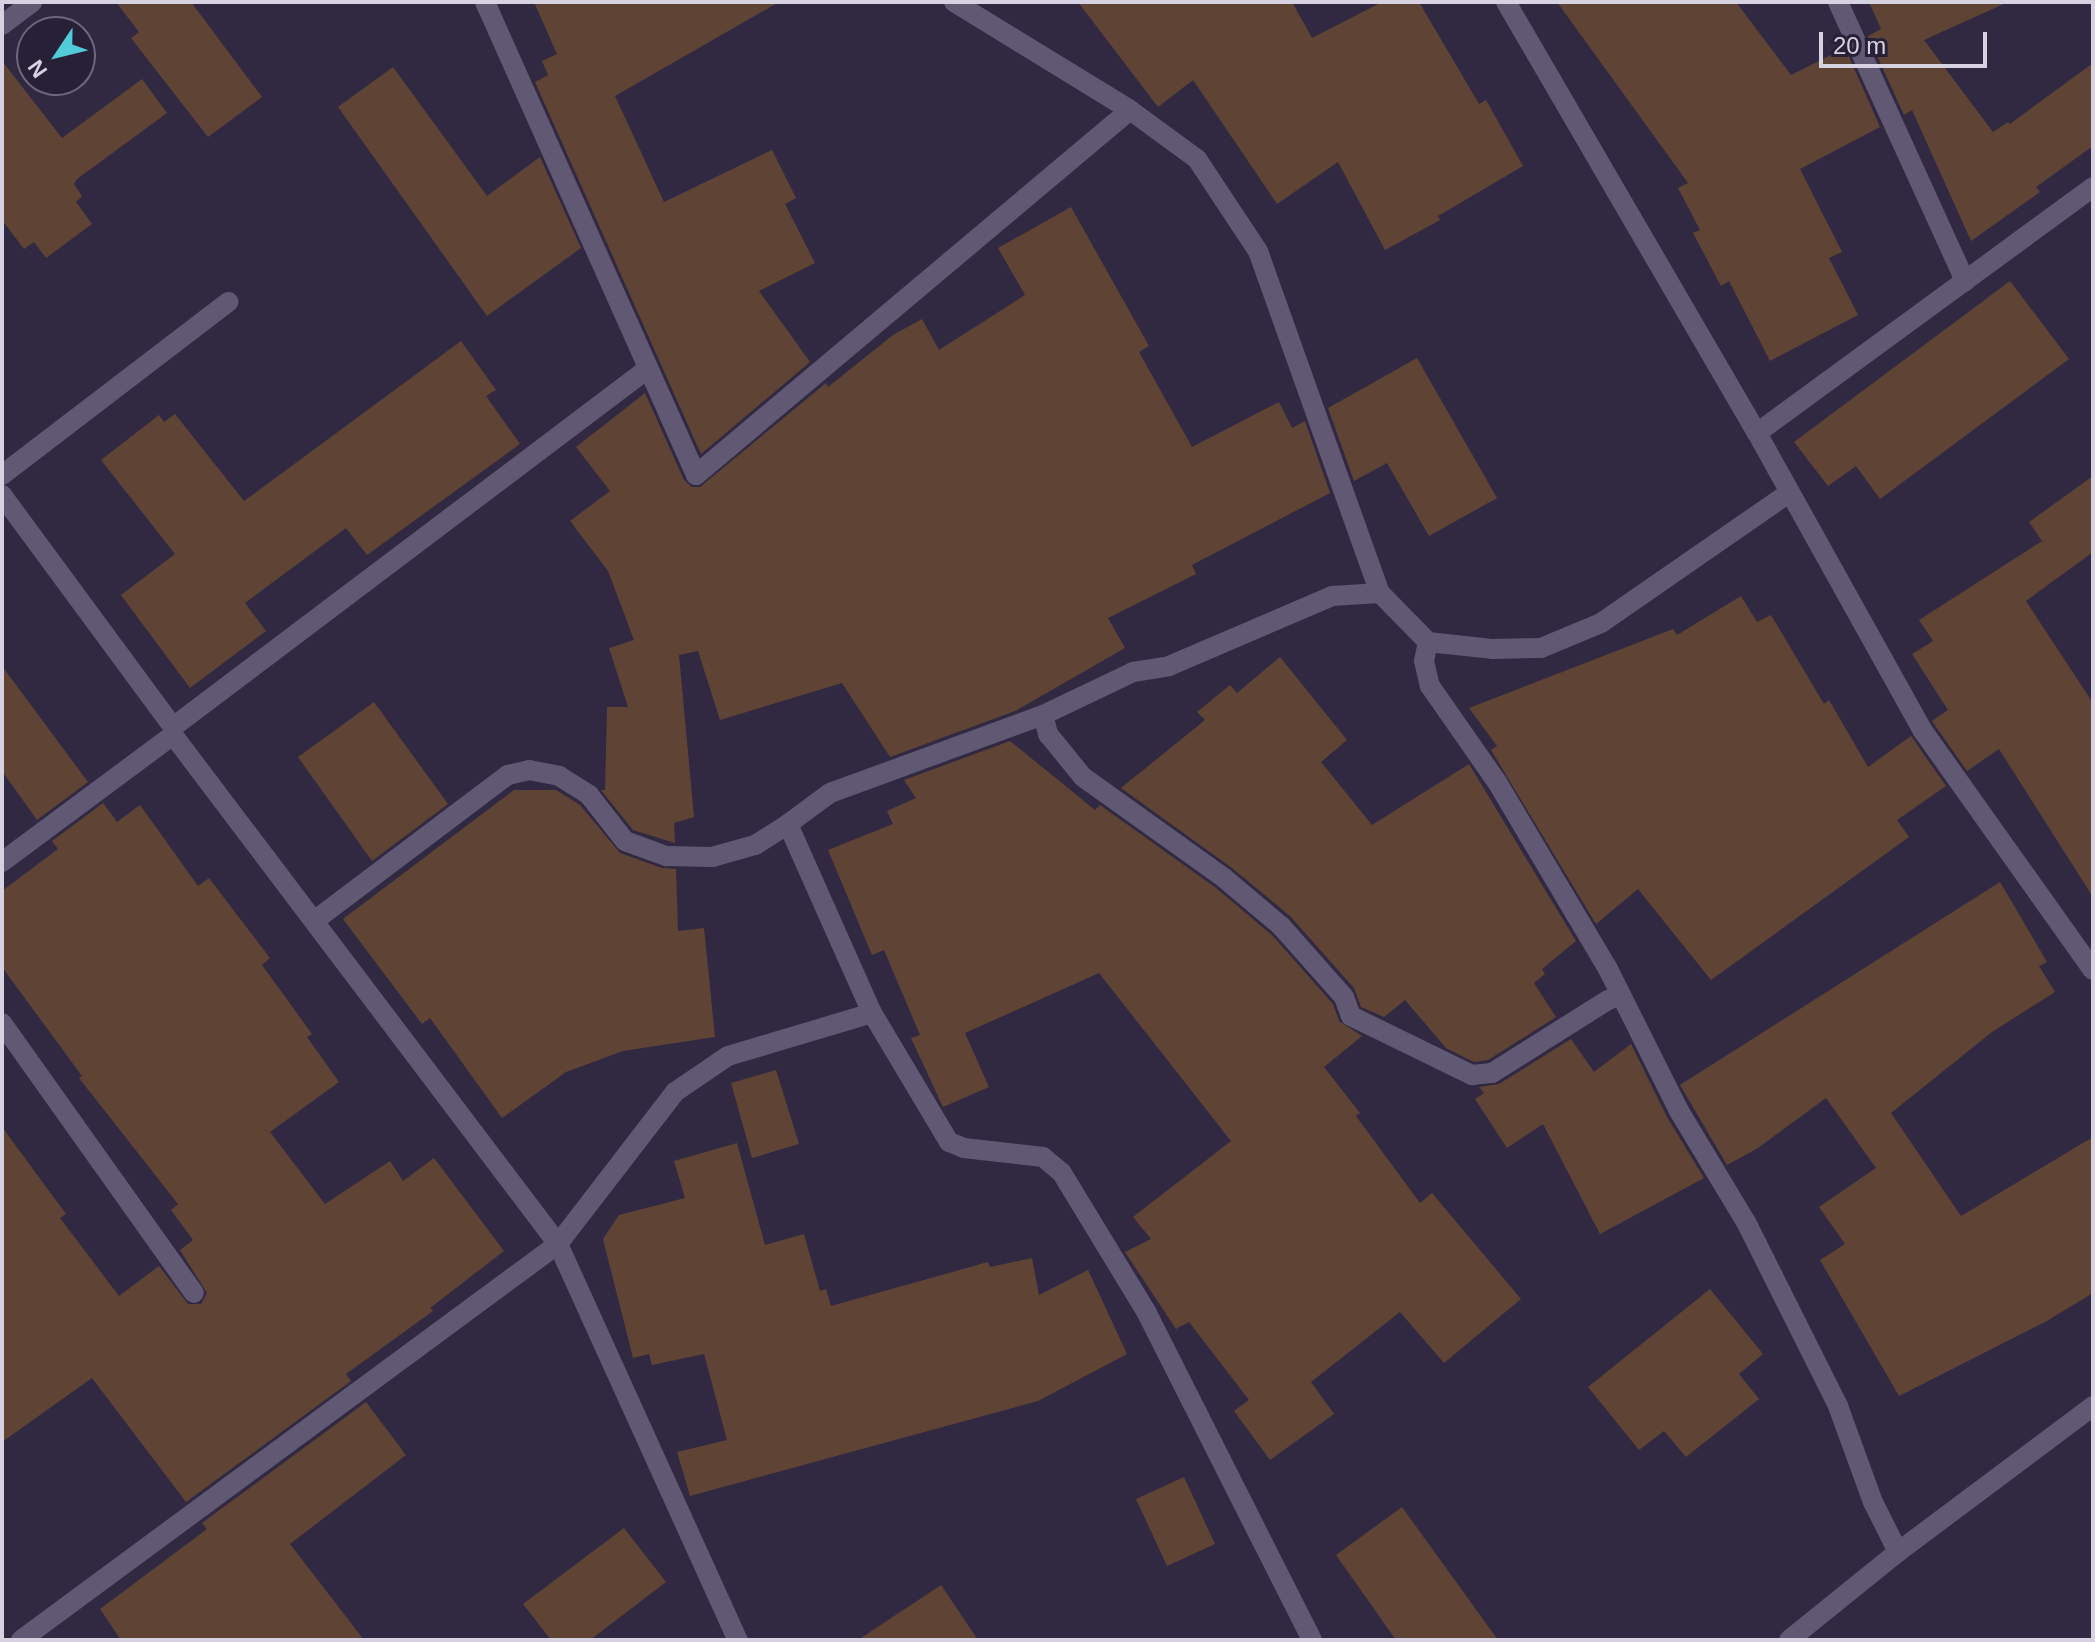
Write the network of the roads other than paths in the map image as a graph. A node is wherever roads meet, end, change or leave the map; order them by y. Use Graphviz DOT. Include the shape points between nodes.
graph roads {
  1 [pos="32,2"];
  2 [pos="485,2"];
  3 [pos="954,2"];
  4 [pos="1506,2"];
  5 [pos="1838,2"];
  6 [pos="2,25"];
  7 [pos="1130,110"];
  8 [pos="2093,187"];
  9 [pos="1965,281"];
  10 [pos="228,302"];
  11 [pos="646,370"];
  12 [pos="1757,433"];
  13 [pos="2,475"];
  14 [pos="1789,493"];
  15 [pos="2,495"];
  16 [pos="1380,593"];
  17 [pos="1428,642"];
  18 [pos="1043,715"];
  19 [pos="173,731"];
  20 [pos="788,824"];
  21 [pos="2,862"];
  22 [pos="314,921"];
  23 [pos="2093,970"];
  24 [pos="1621,996"];
  25 [pos="872,1013"];
  26 [pos="2,1023"];
  27 [pos="558,1244"];
  28 [pos="194,1293"];
  29 [pos="2093,1406"];
  30 [pos="1898,1552"];
  31 [pos="21,1640"];
  32 [pos="738,1640"];
  33 [pos="1312,1640"];
  34 [pos="1789,1640"];
  1 -- 6 [label="street"];
  2 -- 11 [label="street"];
  3 -- 7 [label="street"];
  4 -- 12 [label="street"];
  5 -- 9 [label="street"];
  7 -- 11 [label="street" via="696,475"];
  7 -- 16 [label="street" via="1197,159 1258,251"];
  8 -- 9 [label="street"];
  9 -- 12 [label="street"];
  10 -- 13 [label="street"];
  11 -- 19 [label="street"];
  12 -- 14 [label="street"];
  14 -- 17 [label="street" via="1601,623 1541,648"];
  14 -- 23 [label="street" via="1923,731"];
  15 -- 19 [label="street"];
  16 -- 17 [label="street"];
  16 -- 18 [label="street" via="1332,596 1169,666 1133,672"];
  17 -- 24 [label="street" via="1424,661 1430,686 1497,782"];
  18 -- 20 [label="street" via="830,793"];
  18 -- 24 [label="street" via="1048,734 1083,777 1224,878 1281,926 1344,997 1351,1016 1472,1075 1492,1073"];
  19 -- 21 [label="street"];
  19 -- 22 [label="street"];
  20 -- 22 [label="street" via="755,845 712,857 666,856 625,841 589,795 559,776 529,770 508,775"];
  20 -- 25 [label="street"];
  22 -- 27 [label="street"];
  24 -- 30 [label="street" via="1679,1111 1753,1236 1838,1406 1873,1502"];
  25 -- 27 [label="street" via="728,1056 675,1092"];
  25 -- 33 [label="street" via="949,1142 1043,1157 1062,1173 1147,1313"];
  26 -- 28 [label="street"];
  27 -- 31 [label="street"];
  27 -- 32 [label="street"];
  29 -- 30 [label="street"];
  30 -- 34 [label="street"];
}
